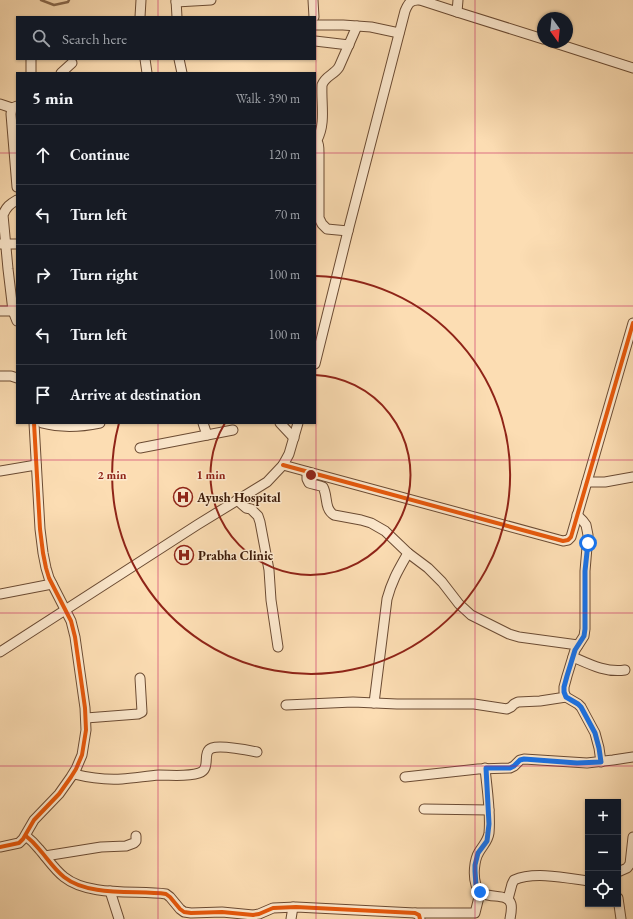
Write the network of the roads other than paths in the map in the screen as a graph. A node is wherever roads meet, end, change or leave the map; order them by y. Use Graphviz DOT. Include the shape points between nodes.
graph roads {
  1 [pos="141,0"];
  2 [pos="211,0"];
  3 [pos="313,0"];
  4 [pos="419,0"];
  5 [pos="458,0"];
  6 [pos="176,1"];
  7 [pos="457,12"];
  8 [pos="140,16"];
  9 [pos="177,16"];
  10 [pos="314,16"];
  11 [pos="316,25"];
  12 [pos="357,26"];
  13 [pos="399,33"];
  14 [pos="537,37"];
  15 [pos="316,41"];
  16 [pos="349,44"];
  17 [pos="571,48"];
  18 [pos="31,60"];
  19 [pos="145,60"];
  20 [pos="179,60"];
  21 [pos="73,65"];
  22 [pos="633,68"];
  23 [pos="31,72"];
  24 [pos="62,72"];
  25 [pos="147,72"];
  26 [pos="182,72"];
  27 [pos="0,104"];
  28 [pos="14,107"];
  29 [pos="316,139"];
  30 [pos="16,156"];
  31 [pos="16,201"];
  32 [pos="348,231"];
  33 [pos="3,244"];
  34 [pos="16,244"];
  35 [pos="0,311"];
  36 [pos="13,311"];
  37 [pos="16,318"];
  38 [pos="632,327"];
  39 [pos="316,360"];
  40 [pos="0,376"];
  41 [pos="16,378"];
  42 [pos="34,424"];
  43 [pos="46,424"];
  44 [pos="94,424"];
  45 [pos="203,424"];
  46 [pos="281,424"];
  47 [pos="298,424"];
  48 [pos="233,430"];
  49 [pos="207,435"];
  50 [pos="294,438"];
  51 [pos="140,448"];
  52 [pos="36,465"];
  53 [pos="283,465"];
  54 [pos="0,471"];
  55 [pos="307,472"];
  56 [pos="633,477"];
  57 [pos="587,482"];
  58 [pos="237,500"];
  59 [pos="577,515"];
  60 [pos="408,553"];
  61 [pos="52,584"];
  62 [pos="0,594"];
  63 [pos="65,609"];
  64 [pos="578,645"];
  65 [pos="278,648"];
  66 [pos="0,652"];
  67 [pos="573,657"];
  68 [pos="625,670"];
  69 [pos="140,678"];
  70 [pos="566,697"];
  71 [pos="374,703"];
  72 [pos="286,705"];
  73 [pos="86,718"];
  74 [pos="257,752"];
  75 [pos="633,756"];
  76 [pos="601,762"];
  77 [pos="486,768"];
  78 [pos="74,774"];
  79 [pos="405,777"];
  80 [pos="424,809"];
  81 [pos="489,810"];
  82 [pos="26,836"];
  83 [pos="136,836"];
  84 [pos="633,836"];
  85 [pos="0,847"];
  86 [pos="45,856"];
  87 [pos="620,871"];
  88 [pos="585,881"];
  89 [pos="110,891"];
  90 [pos="480,892"];
  91 [pos="508,899"];
  92 [pos="292,907"];
  93 [pos="619,907"];
  94 [pos="418,916"];
  95 [pos="119,919"];
  96 [pos="292,919"];
  97 [pos="510,919"];
  98 [pos="621,919"];
  1 -- 8 [label="street"];
  2 -- 6 [label="street"];
  3 -- 10 [label="street"];
  4 -- 7 [label="street"];
  4 -- 13 [label="street" via="409,3"];
  5 -- 7 [label="street"];
  6 -- 9 [label="street"];
  7 -- 14 [label="street"];
  11 -- 12 [label="street"];
  12 -- 13 [label="street"];
  12 -- 16 [label="street"];
  13 -- 32 [label="street"];
  15 -- 16 [label="street"];
  16 -- 29 [label="street" via="336,72 327,77 322,85 322,123"];
  17 -- 22 [label="street"];
  18 -- 23 [label="street"];
  19 -- 25 [label="street"];
  20 -- 26 [label="street"];
  21 -- 24 [label="street"];
  27 -- 28 [label="street"];
  28 -- 30 [label="street" via="11,114"];
  29 -- 32 [label="street" via="319,153 319,218 327,229"];
  31 -- 33 [label="street" via="5,209"];
  32 -- 39 [label="street"];
  33 -- 34 [label="street"];
  33 -- 36 [label="street"];
  35 -- 36 [label="street"];
  36 -- 37 [label="street"];
  38 -- 57 [label="street"];
  40 -- 41 [label="street"];
  42 -- 52 [label="street"];
  43 -- 44 [label="street"];
  45 -- 49 [label="street"];
  46 -- 50 [label="street"];
  47 -- 50 [label="street"];
  48 -- 49 [label="street"];
  49 -- 51 [label="street"];
  50 -- 53 [label="street"];
  52 -- 54 [label="street"];
  52 -- 61 [label="street" via="41,538 46,568"];
  53 -- 55 [label="street"];
  53 -- 58 [label="street" via="267,482"];
  55 -- 59 [label="street" via="564,541 571,537"];
  55 -- 60 [label="street" via="309,483 325,490 330,513 371,522 385,531"];
  56 -- 57 [label="street"];
  57 -- 59 [label="street"];
  58 -- 63 [label="street"];
  58 -- 65 [label="street" via="251,509 260,522 269,570"];
  59 -- 64 [label="street" via="586,524 588,535 585,629"];
  60 -- 64 [label="street" via="428,568 471,615 519,637"];
  60 -- 71 [label="street" via="389,590"];
  61 -- 62 [label="street"];
  61 -- 63 [label="street"];
  63 -- 66 [label="street"];
  63 -- 73 [label="street" via="76,637"];
  64 -- 67 [label="street"];
  67 -- 68 [label="street" via="599,667"];
  67 -- 70 [label="street" via="564,687"];
  69 -- 73 [label="street" via="142,712"];
  70 -- 71 [label="street" via="518,702 507,709 474,704"];
  70 -- 76 [label="street" via="578,704 595,733"];
  71 -- 72 [label="street"];
  73 -- 78 [label="street" via="84,747"];
  74 -- 78 [label="street" via="212,748 207,752 203,771 189,775 113,780"];
  75 -- 76 [label="street"];
  76 -- 77 [label="street" via="524,759 510,768"];
  77 -- 79 [label="street"];
  77 -- 81 [label="street"];
  78 -- 82 [label="street" via="34,820"];
  80 -- 81 [label="street"];
  81 -- 90 [label="street" via="487,841 478,853 475,865 476,886"];
  82 -- 85 [label="street" via="19,843"];
  82 -- 86 [label="street"];
  83 -- 86 [label="street" via="136,841 126,846 101,847"];
  84 -- 87 [label="street" via="630,864"];
  86 -- 89 [label="street" via="69,881"];
  88 -- 91 [label="street" via="556,876 519,878 514,880"];
  89 -- 92 [label="street" via="166,894 180,910 191,913 253,915 273,908"];
  89 -- 95 [label="street"];
  90 -- 91 [label="street"];
  90 -- 94 [label="street" via="475,913"];
  91 -- 97 [label="street" via="511,903"];
  92 -- 94 [label="street"];
  92 -- 96 [label="street"];
  93 -- 98 [label="street"];
}
